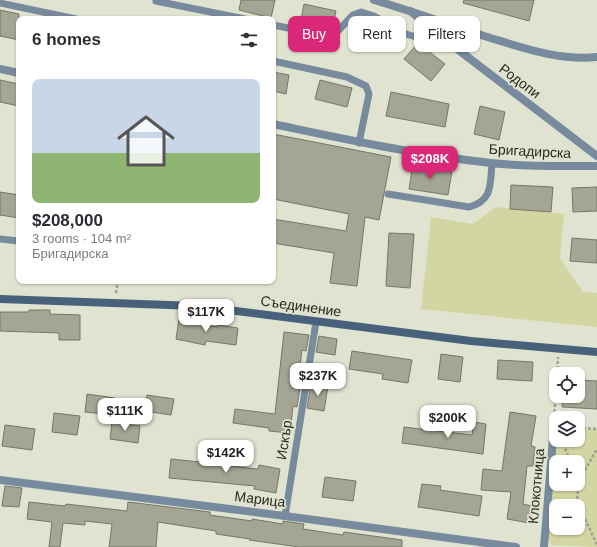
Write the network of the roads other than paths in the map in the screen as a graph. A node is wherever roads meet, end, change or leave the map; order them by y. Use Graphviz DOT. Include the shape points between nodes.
graph roads {
  1 [pos="374,0"];
  2 [pos="156,1"];
  3 [pos="0,3"];
  4 [pos="410,11"];
  5 [pos="62,16"];
  6 [pos="230,16"];
  7 [pos="416,16"];
  8 [pos="276,26"];
  9 [pos="414,36"];
  10 [pos="460,52"];
  11 [pos="597,57"];
  12 [pos="276,62"];
  13 [pos="0,69"];
  14 [pos="16,72"];
  15 [pos="276,125"];
  16 [pos="359,142"];
  17 [pos="597,156"];
  18 [pos="492,163"];
  19 [pos="597,166"];
  20 [pos="388,194"];
  21 [pos="0,239"];
  22 [pos="16,241"];
  23 [pos="0,299"];
  24 [pos="316,322"];
  25 [pos="597,352"];
  26 [pos="552,447"];
  27 [pos="0,480"];
  28 [pos="284,516"];
  29 [pos="516,547"];
  30 [pos="544,547"];
  1 -- 4 [label="street"];
  2 -- 6 [label="lane"];
  3 -- 5 [label="lane"];
  4 -- 7 [label="street, Родопи"];
  4 -- 11 [label="street" via="550,55"];
  8 -- 9 [label="lane" via="328,36 335,34 353,15 361,12"];
  10 -- 17 [label="street, Родопи"];
  12 -- 16 [label="lane" via="347,77 366,86 369,94"];
  13 -- 14 [label="street"];
  15 -- 16 [label="street, Бригадирска"];
  16 -- 18 [label="street, Бригадирска"];
  18 -- 19 [label="street, Бригадирска"];
  18 -- 20 [label="lane" via="490,189 477,205 469,207"];
  21 -- 22 [label="lane"];
  23 -- 24 [label="street, Съединение" via="197,306"];
  24 -- 25 [label="street, Съединение" via="464,340"];
  24 -- 28 [label="lane, Искър"];
  26 -- 30 [label="street, Клокотница"];
  27 -- 28 [label="street, Марица"];
  28 -- 29 [label="street, Марица"];
}
